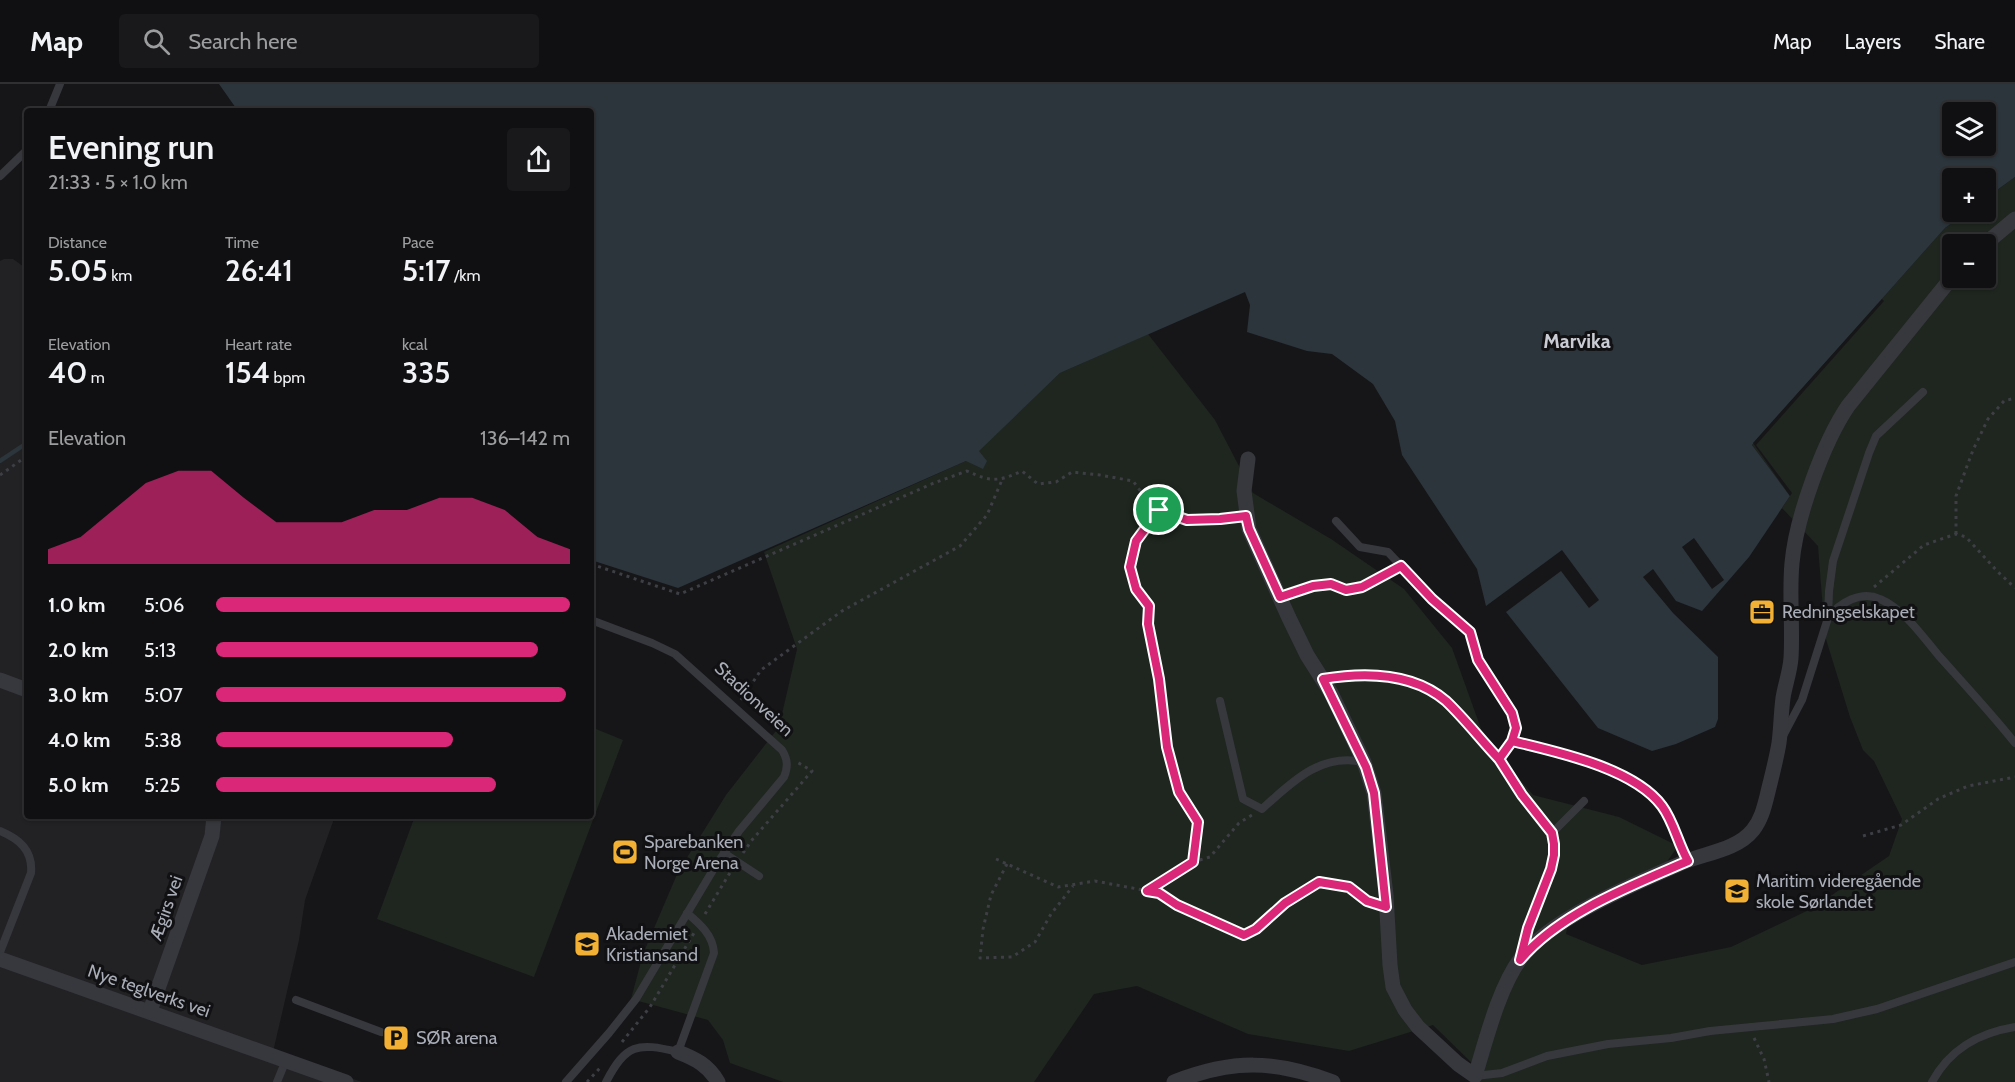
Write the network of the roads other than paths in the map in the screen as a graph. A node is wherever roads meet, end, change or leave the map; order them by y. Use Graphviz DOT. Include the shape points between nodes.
graph roads {
  1 [pos="60,84"];
  2 [pos="51,108"];
  3 [pos="24,153"];
  4 [pos="0,176"];
  5 [pos="2015,219"];
  6 [pos="1996,235"];
  7 [pos="1943,288"];
  8 [pos="1923,392"];
  9 [pos="1248,459"];
  10 [pos="1336,521"];
  11 [pos="1828,618"];
  12 [pos="594,621"];
  13 [pos="1323,679"];
  14 [pos="0,680"];
  15 [pos="24,689"];
  16 [pos="1220,700"];
  17 [pos="1779,743"];
  18 [pos="2015,743"];
  19 [pos="1499,759"];
  20 [pos="1364,762"];
  21 [pos="1584,801"];
  22 [pos="214,819"];
  23 [pos="0,831"];
  24 [pos="1552,833"];
  25 [pos="724,853"];
  26 [pos="759,876"];
  27 [pos="687,913"];
  28 [pos="0,952"];
  29 [pos="0,959"];
  30 [pos="1520,960"];
  31 [pos="2015,962"];
  32 [pos="296,1000"];
  33 [pos="150,1011"];
  34 [pos="2015,1027"];
  35 [pos="381,1032"];
  36 [pos="678,1052"];
  37 [pos="286,1060"];
  38 [pos="1475,1079"];
  39 [pos="278,1082"];
  40 [pos="346,1082"];
  41 [pos="566,1082"];
  42 [pos="606,1082"];
  43 [pos="718,1082"];
  44 [pos="1174,1082"];
  45 [pos="1333,1082"];
  46 [pos="1932,1082"];
  1 -- 2 [label="lane"];
  3 -- 4 [label="lane"];
  5 -- 6 [label="street"];
  7 -- 17 [label="street" via="1848,406 1818,466 1801,517 1792,563 1791,660"];
  8 -- 11 [label="lane" via="1876,436 1833,561"];
  9 -- 13 [label="street" via="1244,491 1249,529 1307,655"];
  10 -- 19 [label="lane" via="1360,548 1388,552 1470,632 1478,660 1512,713 1516,728"];
  11 -- 17 [label="lane" via="1802,700"];
  11 -- 18 [label="lane" via="1848,601 1863,596 1880,599 1898,610"];
  12 -- 25 [label="lane, Stadionveien" via="675,654 785,755 788,768 784,777"];
  13 -- 19 [label="lane" via="1375,675 1420,684 1447,702"];
  13 -- 20 [label="street"];
  14 -- 15 [label="street"];
  16 -- 20 [label="lane" via="1243,799 1262,809 1310,769 1337,760"];
  17 -- 30 [label="street" via="1762,816 1752,831 1731,846 1688,861 1552,928"];
  19 -- 24 [label="lane"];
  20 -- 38 [label="street" via="1374,793 1393,987 1405,1010 1438,1047"];
  21 -- 24 [label="lane"];
  22 -- 33 [label="street, Ægirs vei" via="212,836"];
  23 -- 28 [label="lane" via="25,847 32,866"];
  24 -- 30 [label="lane" via="1551,869"];
  25 -- 26 [label="lane"];
  25 -- 27 [label="lane, Stadionveien"];
  27 -- 36 [label="lane" via="705,931 714,953"];
  27 -- 41 [label="lane, Stadionveien" via="629,1008"];
  29 -- 33 [label="street, Nye teglverks vei"];
  30 -- 38 [label="street" via="1494,1018"];
  31 -- 38 [label="lane" via="1877,1009 1833,1019 1608,1044 1547,1056"];
  32 -- 35 [label="lane"];
  33 -- 37 [label="street, Nye teglverks vei"];
  34 -- 46 [label="lane" via="1981,1035 1956,1051"];
  36 -- 42 [label="lane" via="649,1046 630,1050 615,1064"];
  36 -- 43 [label="street" via="700,1061"];
  37 -- 39 [label="lane"];
  37 -- 40 [label="street, Nye teglverks vei"];
  44 -- 45 [label="street" via="1239,1064 1267,1064"];
}
